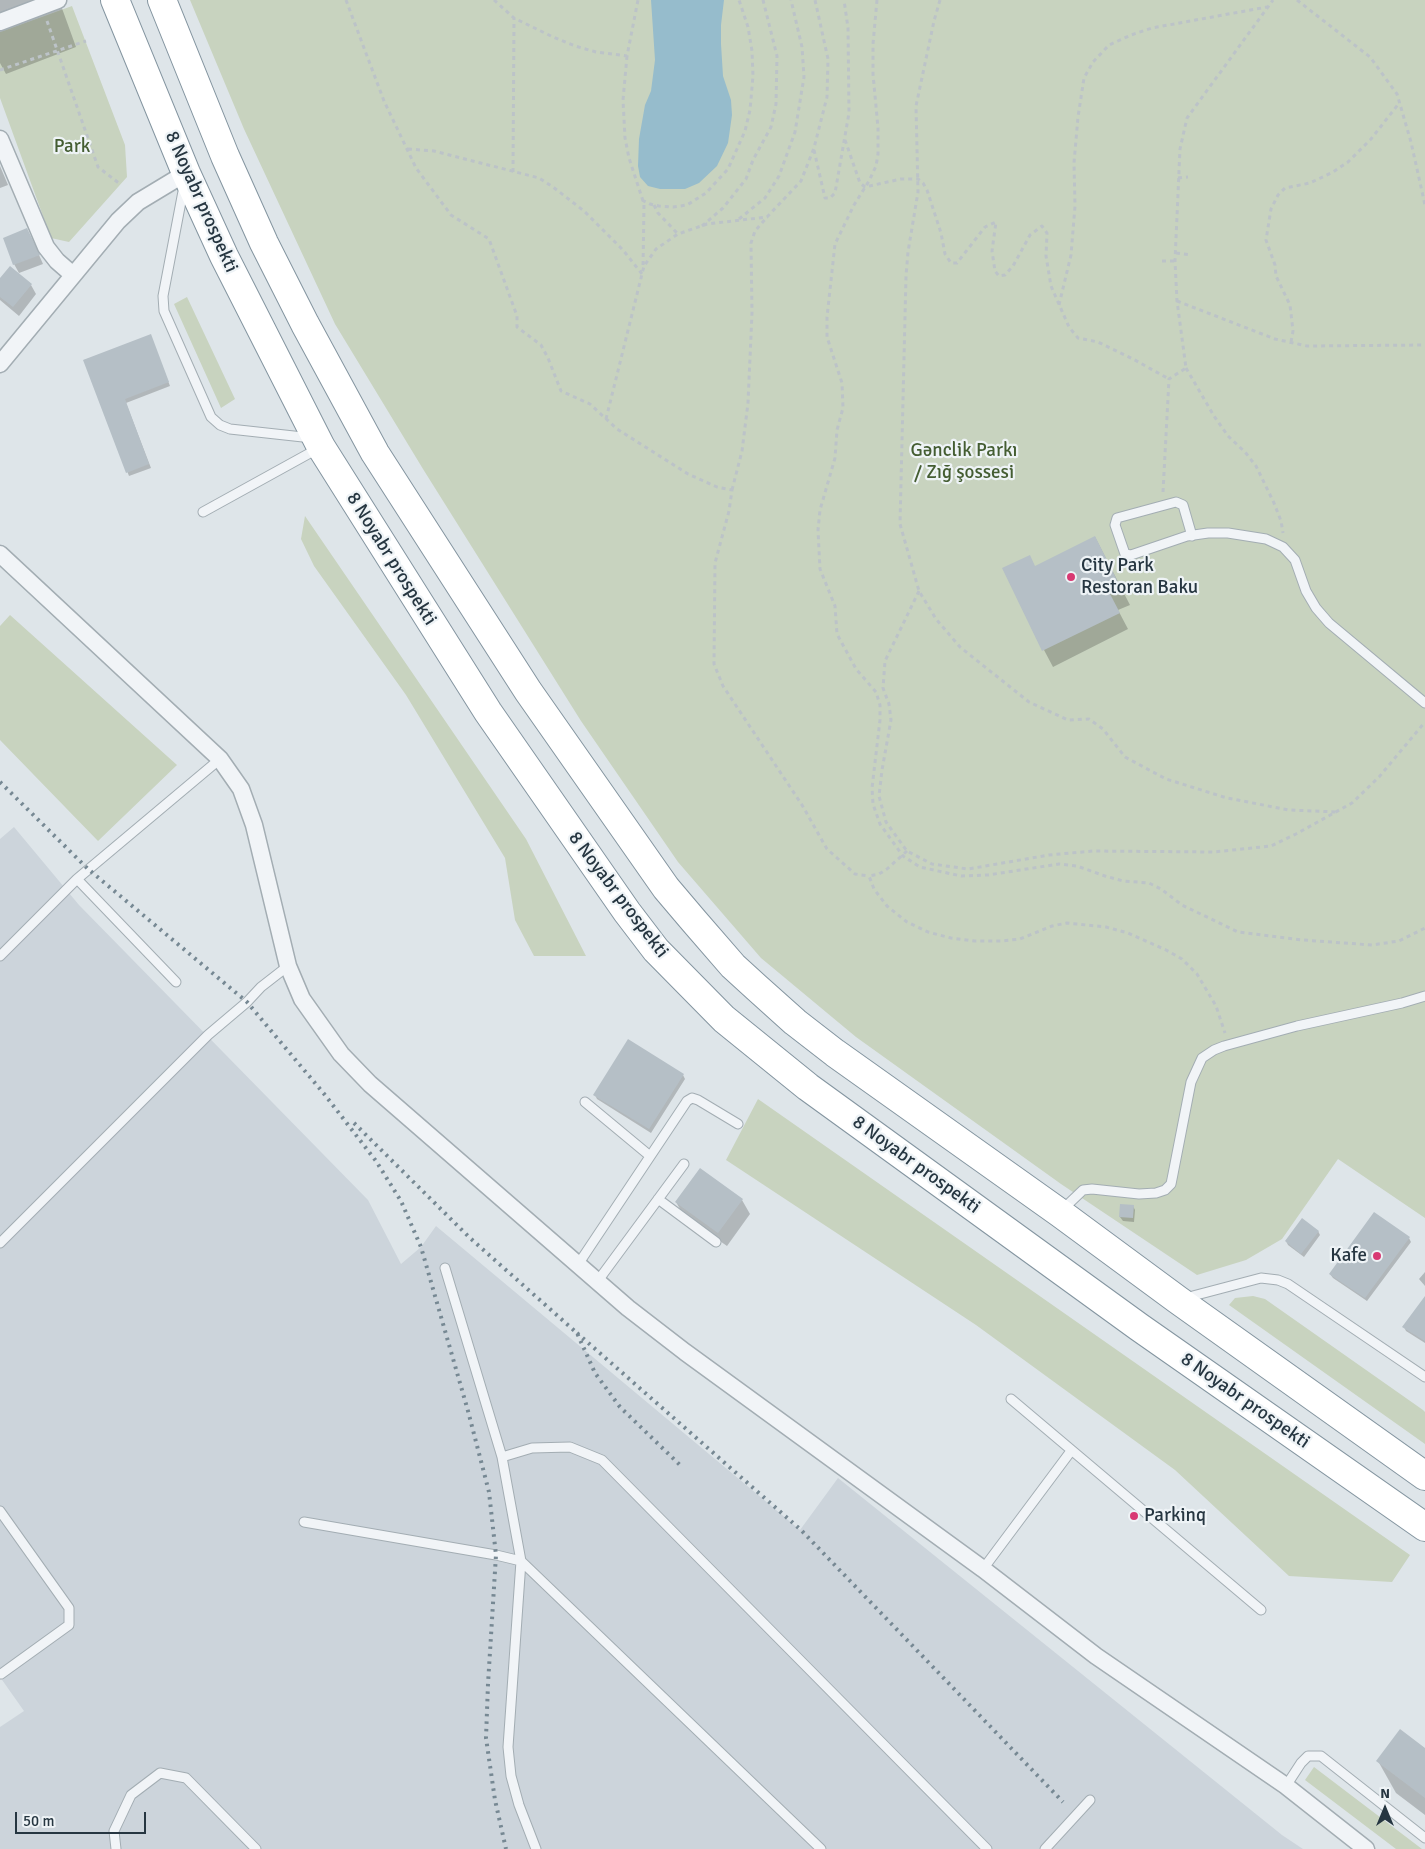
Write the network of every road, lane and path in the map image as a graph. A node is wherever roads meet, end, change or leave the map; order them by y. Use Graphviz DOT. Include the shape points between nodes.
graph roads {
  1 [pos="58,0"];
  2 [pos="115,0"];
  3 [pos="162,0"];
  4 [pos="346,0"];
  5 [pos="494,0"];
  6 [pos="638,0"];
  7 [pos="739,0"];
  8 [pos="763,0"];
  9 [pos="791,0"];
  10 [pos="815,0"];
  11 [pos="844,0"];
  12 [pos="878,0"];
  13 [pos="940,0"];
  14 [pos="1273,0"];
  15 [pos="1297,0"];
  16 [pos="42,6"];
  17 [pos="1268,7"];
  18 [pos="514,18"];
  19 [pos="0,22"];
  20 [pos="86,41"];
  21 [pos="56,50"];
  22 [pos="627,56"];
  23 [pos="0,70"];
  24 [pos="1400,102"];
  25 [pos="0,140"];
  26 [pos="846,140"];
  27 [pos="407,148"];
  28 [pos="814,148"];
  29 [pos="513,172"];
  30 [pos="186,173"];
  31 [pos="1188,177"];
  32 [pos="1178,178"];
  33 [pos="918,179"];
  34 [pos="120,184"];
  35 [pos="865,187"];
  36 [pos="642,200"];
  37 [pos="654,205"];
  38 [pos="1425,205"];
  39 [pos="767,217"];
  40 [pos="739,220"];
  41 [pos="700,227"];
  42 [pos="678,234"];
  43 [pos="1176,253"];
  44 [pos="1191,255"];
  45 [pos="1162,261"];
  46 [pos="1176,261"];
  47 [pos="73,274"];
  48 [pos="642,274"];
  49 [pos="1177,301"];
  50 [pos="1059,305"];
  51 [pos="1291,342"];
  52 [pos="1425,346"];
  53 [pos="0,364"];
  54 [pos="1186,368"];
  55 [pos="1169,379"];
  56 [pos="606,419"];
  57 [pos="319,442"];
  58 [pos="732,490"];
  59 [pos="1165,506"];
  60 [pos="203,512"];
  61 [pos="1192,536"];
  62 [pos="1283,547"];
  63 [pos="0,554"];
  64 [pos="919,591"];
  65 [pos="1425,703"];
  66 [pos="1425,722"];
  67 [pos="220,759"];
  68 [pos="1337,812"];
  69 [pos="907,850"];
  70 [pos="903,856"];
  71 [pos="869,876"];
  72 [pos="77,879"];
  73 [pos="1425,928"];
  74 [pos="0,956"];
  75 [pos="288,966"];
  76 [pos="176,982"];
  77 [pos="1425,996"];
  78 [pos="1225,1039"];
  79 [pos="585,1102"];
  80 [pos="738,1124"];
  81 [pos="650,1156"];
  82 [pos="684,1164"];
  83 [pos="658,1199"];
  84 [pos="1060,1213"];
  85 [pos="716,1242"];
  86 [pos="0,1243"];
  87 [pos="578,1266"];
  88 [pos="444,1268"];
  89 [pos="597,1282"];
  90 [pos="1178,1300"];
  91 [pos="1425,1377"];
  92 [pos="1011,1398"];
  93 [pos="1072,1451"];
  94 [pos="502,1457"];
  95 [pos="1425,1476"];
  96 [pos="0,1511"];
  97 [pos="304,1522"];
  98 [pos="1425,1527"];
  99 [pos="521,1561"];
  100 [pos="983,1569"];
  101 [pos="1261,1610"];
  102 [pos="1,1674"];
  103 [pos="1286,1786"];
  104 [pos="1090,1800"];
  105 [pos="1425,1838"];
  106 [pos="116,1849"];
  107 [pos="256,1849"];
  108 [pos="536,1849"];
  109 [pos="820,1849"];
  110 [pos="987,1849"];
  111 [pos="1045,1849"];
  112 [pos="1366,1849"];
  1 -- 16 [label="street"];
  2 -- 30 [label="highway, 8 Noyabr prospekti"];
  3 -- 84 [label="highway" via="264,243 375,453 528,691 666,888 734,966 795,1022"];
  4 -- 27 [label="path" via="384,101"];
  5 -- 18 [label="path"];
  6 -- 22 [label="path"];
  7 -- 37 [label="path" via="748,27 753,76 750,110 738,149 728,169 696,200 673,207"];
  8 -- 41 [label="path" via="777,56 776,104 771,127 746,179 723,208"];
  9 -- 40 [label="path" via="802,47 804,77 795,132 779,176 765,198"];
  10 -- 28 [label="path" via="828,59 827,98"];
  11 -- 26 [label="path" via="849,60"];
  12 -- 35 [label="path" via="873,74 878,154 876,166"];
  13 -- 33 [label="path" via="916,106"];
  14 -- 17 [label="path"];
  15 -- 24 [label="path" via="1370,57 1398,94"];
  16 -- 19 [label="street"];
  16 -- 21 [label="path"];
  17 -- 32 [label="path" via="1187,118"];
  17 -- 50 [label="path" via="1152,28 1109,45 1093,62 1084,78 1078,117 1071,255"];
  18 -- 22 [label="path" via="576,46"];
  18 -- 29 [label="path"];
  20 -- 21 [label="path"];
  21 -- 23 [label="path"];
  21 -- 34 [label="path" via="98,167"];
  22 -- 36 [label="path" via="625,138"];
  24 -- 38 [label="path"];
  24 -- 51 [label="path" via="1371,140 1348,162 1310,183 1285,188 1271,209 1266,240 1276,276 1290,305"];
  25 -- 47 [label="street" via="46,247 56,261"];
  26 -- 28 [label="path" via="835,192 830,198 825,198"];
  26 -- 35 [label="path" via="860,183"];
  27 -- 29 [label="path" via="434,151"];
  27 -- 56 [label="path" via="416,168 451,215 489,239 518,327 541,345 561,391 590,404"];
  28 -- 39 [label="path" via="801,181"];
  29 -- 48 [label="path" via="539,178 584,211"];
  30 -- 47 [label="street" via="138,202"];
  30 -- 57 [label="highway, 8 Noyabr prospekti" via="224,256"];
  30 -- 57 [label="lane" via="163,296 164,311 211,417 230,429"];
  31 -- 32 [label="path"];
  32 -- 43 [label="path"];
  33 -- 35 [label="path" via="901,179"];
  33 -- 50 [label="path" via="927,190 950,263 958,263 985,227 996,222 992,251 994,271 999,276 1005,274 1030,235 1042,226 1047,232 1046,256 1051,286"];
  33 -- 64 [label="path" via="906,276 900,524"];
  35 -- 70 [label="path" via="835,244 827,337 842,383 843,408 835,458 820,510 819,552 820,569 835,606 837,634 856,668 876,692 880,705 873,804 880,824"];
  36 -- 37 [label="path"];
  36 -- 48 [label="path"];
  37 -- 42 [label="path"];
  39 -- 40 [label="path"];
  39 -- 58 [label="path" via="755,231 751,243 748,403 742,451"];
  40 -- 41 [label="path"];
  41 -- 42 [label="path"];
  42 -- 48 [label="path" via="656,249"];
  43 -- 44 [label="path"];
  43 -- 46 [label="path"];
  45 -- 46 [label="path"];
  46 -- 49 [label="path"];
  47 -- 53 [label="street"];
  48 -- 56 [label="path"];
  49 -- 51 [label="path" via="1275,339"];
  49 -- 54 [label="path"];
  50 -- 55 [label="path" via="1078,338 1098,342"];
  51 -- 52 [label="path" via="1307,346"];
  54 -- 55 [label="path"];
  54 -- 62 [label="path" via="1214,416 1263,479 1281,521"];
  55 -- 59 [label="path" via="1162,486"];
  56 -- 58 [label="path" via="688,474"];
  57 -- 60 [label="lane"];
  57 -- 98 [label="highway, 8 Noyabr prospekti" via="488,712 627,912 656,950 695,991 724,1019 808,1087"];
  58 -- 71 [label="path" via="715,563 714,664 723,686 802,805 827,849 855,874"];
  59 -- 61 [label="lane" via="1176,502 1183,505"];
  59 -- 61 [label="lane" via="1116,518 1115,525 1125,554 1131,555"];
  61 -- 62 [label="lane" via="1228,533 1266,539"];
  62 -- 65 [label="lane" via="1295,560 1306,591 1328,623"];
  63 -- 67 [label="street"];
  64 -- 68 [label="path" via="936,619 960,647 1029,702 1068,720 1089,719 1103,729 1125,757 1166,779 1227,798 1289,810"];
  64 -- 69 [label="path" via="885,661 883,688 891,720 879,796 886,822"];
  66 -- 68 [label="path" via="1379,777 1352,803"];
  67 -- 72 [label="lane"];
  67 -- 75 [label="street" via="242,789"];
  68 -- 69 [label="path" via="1270,846 1214,852 1093,851 968,869 932,864"];
  69 -- 70 [label="path"];
  70 -- 71 [label="path" via="879,874"];
  70 -- 73 [label="path" via="920,867 961,876 1059,864 1077,866 1124,881 1149,883 1182,905 1238,932 1372,945 1399,941"];
  71 -- 78 [label="path" via="874,889 892,911 928,932 952,938 975,941 1020,939 1067,923 1106,927 1148,941 1182,959 1197,974 1216,1006"];
  72 -- 74 [label="lane"];
  72 -- 76 [label="lane"];
  75 -- 86 [label="lane" via="208,1035"];
  75 -- 87 [label="street" via="302,999 341,1054 370,1084"];
  77 -- 84 [label="lane" via="1297,1026 1214,1050 1202,1058 1191,1082 1174,1174 1165,1190 1139,1194 1083,1190"];
  79 -- 81 [label="lane"];
  80 -- 81 [label="lane" via="692,1098"];
  81 -- 87 [label="lane"];
  82 -- 83 [label="lane"];
  83 -- 85 [label="lane"];
  83 -- 89 [label="lane"];
  84 -- 90 [label="highway"];
  87 -- 89 [label="street"];
  88 -- 94 [label="lane"];
  89 -- 100 [label="street" via="685,1352"];
  90 -- 91 [label="lane" via="1261,1278 1278,1280"];
  90 -- 95 [label="highway"];
  92 -- 93 [label="lane"];
  93 -- 100 [label="lane"];
  93 -- 101 [label="lane"];
  94 -- 99 [label="lane"];
  94 -- 110 [label="lane" via="532,1448 570,1447 602,1460"];
  96 -- 102 [label="lane" via="69,1608 69,1625"];
  97 -- 99 [label="lane"];
  99 -- 108 [label="lane" via="508,1746 511,1776"];
  99 -- 109 [label="lane"];
  100 -- 103 [label="street" via="1096,1656"];
  103 -- 105 [label="lane" via="1308,1756 1321,1756"];
  103 -- 112 [label="street"];
  104 -- 111 [label="lane"];
  106 -- 107 [label="lane" via="114,1831 131,1795 160,1773 186,1778"];
}
